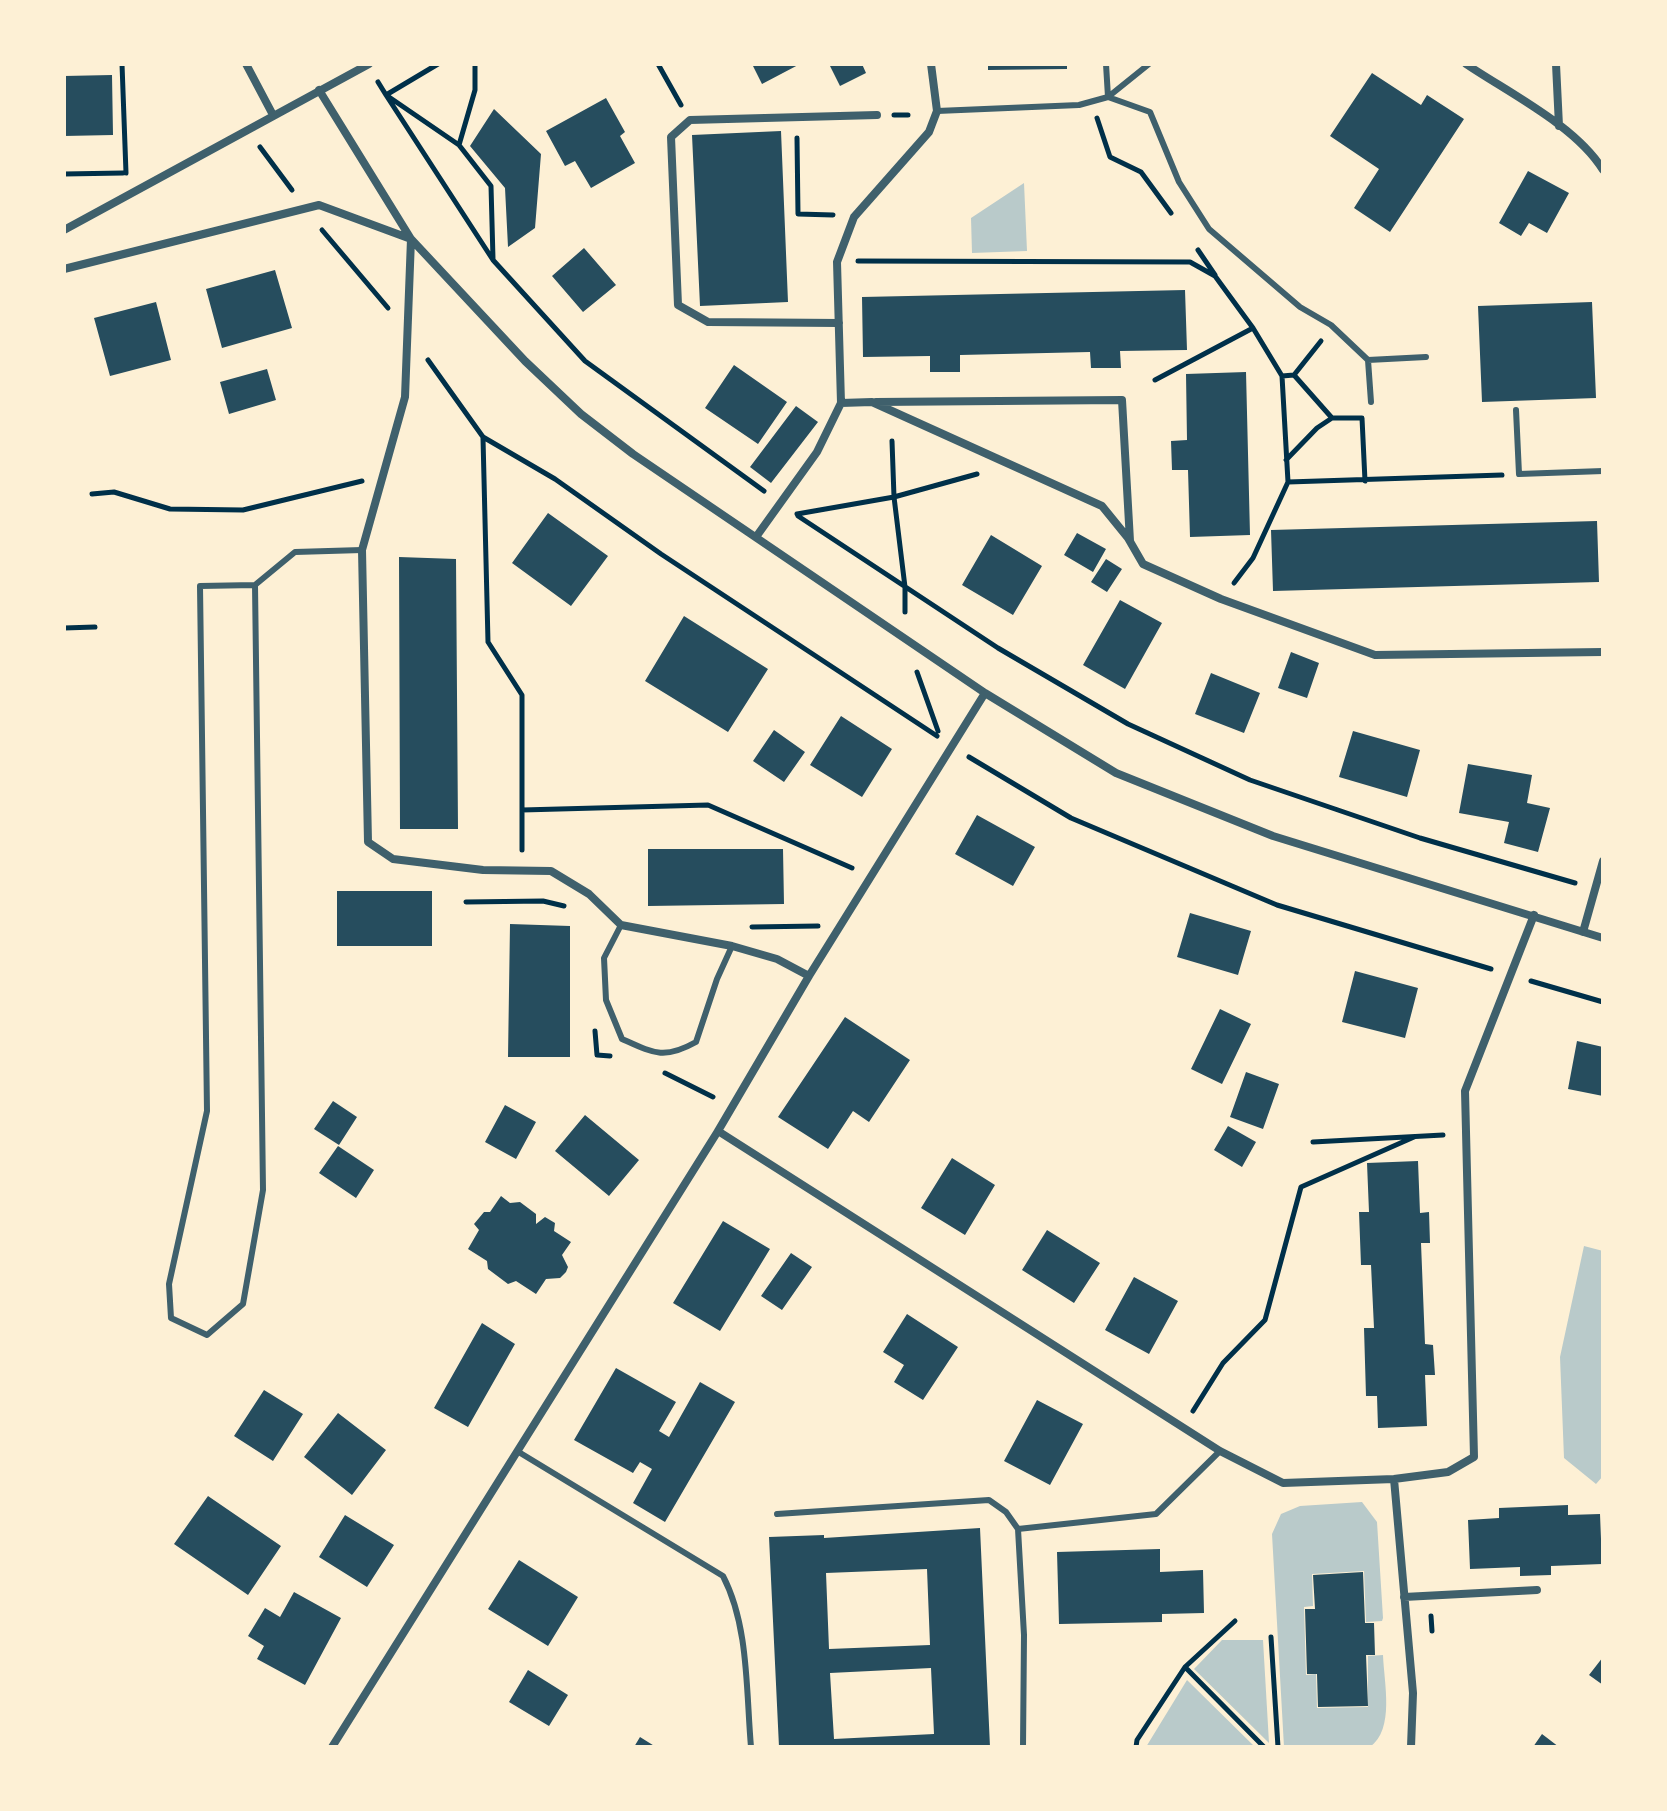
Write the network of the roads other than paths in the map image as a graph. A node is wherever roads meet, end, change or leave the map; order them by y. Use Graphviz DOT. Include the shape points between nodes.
graph roads {
  1 [pos="246,64"];
  2 [pos="369,64"];
  3 [pos="931,64"];
  4 [pos="1106,64"];
  5 [pos="1149,64"];
  6 [pos="1466,64"];
  7 [pos="1556,64"];
  8 [pos="319,90"];
  9 [pos="1108,97"];
  10 [pos="937,111"];
  11 [pos="273,115"];
  12 [pos="877,115"];
  13 [pos="1559,126"];
  14 [pos="1603,170"];
  15 [pos="64,230"];
  16 [pos="411,239"];
  17 [pos="64,269"];
  18 [pos="839,323"];
  19 [pos="1426,357"];
  20 [pos="1368,360"];
  21 [pos="872,402"];
  22 [pos="1371,402"];
  23 [pos="841,403"];
  24 [pos="1516,410"];
  25 [pos="1603,471"];
  26 [pos="756,537"];
  27 [pos="1130,542"];
  28 [pos="362,550"];
  29 [pos="255,585"];
  30 [pos="1603,652"];
  31 [pos="985,693"];
  32 [pos="1603,861"];
  33 [pos="1534,915"];
  34 [pos="621,925"];
  35 [pos="1583,932"];
  36 [pos="1603,938"];
  37 [pos="732,946"];
  38 [pos="809,976"];
  39 [pos="718,1131"];
  40 [pos="517,1451"];
  41 [pos="1220,1451"];
  42 [pos="1394,1479"];
  43 [pos="777,1514"];
  44 [pos="1018,1529"];
  45 [pos="1537,1590"];
  46 [pos="1404,1597"];
  47 [pos="332,1747"];
  48 [pos="751,1747"];
  49 [pos="1023,1747"];
  50 [pos="1411,1747"];
  1 -- 11 [label="street"];
  2 -- 8 [label="street"];
  3 -- 10 [label="street"];
  4 -- 9 [label="lane"];
  5 -- 9 [label="lane"];
  6 -- 13 [label="street"];
  7 -- 13 [label="street"];
  8 -- 11 [label="street"];
  8 -- 16 [label="street"];
  9 -- 10 [label="lane" via="1079,105"];
  9 -- 20 [label="lane" via="1150,112 1179,182 1209,229"];
  10 -- 18 [label="street" via="929,132 854,217 837,262"];
  11 -- 15 [label="street"];
  12 -- 18 [label="street" via="690,120 671,137 678,305 708,322"];
  13 -- 14 [label="street"];
  16 -- 17 [label="street" via="319,205"];
  16 -- 26 [label="street" via="581,414"];
  16 -- 28 [label="street" via="405,397"];
  18 -- 23 [label="street"];
  19 -- 20 [label="lane"];
  20 -- 22 [label="lane"];
  21 -- 23 [label="street"];
  21 -- 27 [label="street" via="1102,506"];
  21 -- 27 [label="street" via="1122,400"];
  23 -- 26 [label="street" via="817,452"];
  24 -- 25 [label="lane" via="1519,474"];
  26 -- 31 [label="street"];
  27 -- 30 [label="street" via="1143,564 1221,599 1375,655"];
  28 -- 29 [label="lane" via="295,552"];
  28 -- 34 [label="street" via="368,842 393,859 483,870 551,871 589,894"];
  29 -- 29 [label="lane" via="263,1190 243,1304 207,1335 171,1318 169,1284 207,1111 200,586"];
  31 -- 33 [label="street" via="1116,773 1273,836"];
  31 -- 38 [label="street"];
  32 -- 35 [label="street"];
  33 -- 35 [label="street"];
  33 -- 42 [label="street" via="1465,1091 1474,1457 1448,1472"];
  34 -- 37 [label="street"];
  34 -- 37 [label="lane" via="604,958 606,1000 622,1039 651,1052 678,1052 696,1042"];
  35 -- 36 [label="street"];
  37 -- 38 [label="street" via="777,959"];
  38 -- 39 [label="street"];
  39 -- 40 [label="street"];
  39 -- 41 [label="street"];
  40 -- 47 [label="street"];
  40 -- 48 [label="lane" via="723,1576 740,1624"];
  41 -- 42 [label="street" via="1283,1483"];
  41 -- 44 [label="lane" via="1156,1514"];
  42 -- 46 [label="street"];
  43 -- 44 [label="lane" via="989,1500"];
  44 -- 49 [label="lane"];
  45 -- 46 [label="street"];
  46 -- 50 [label="street" via="1413,1693"];
}
